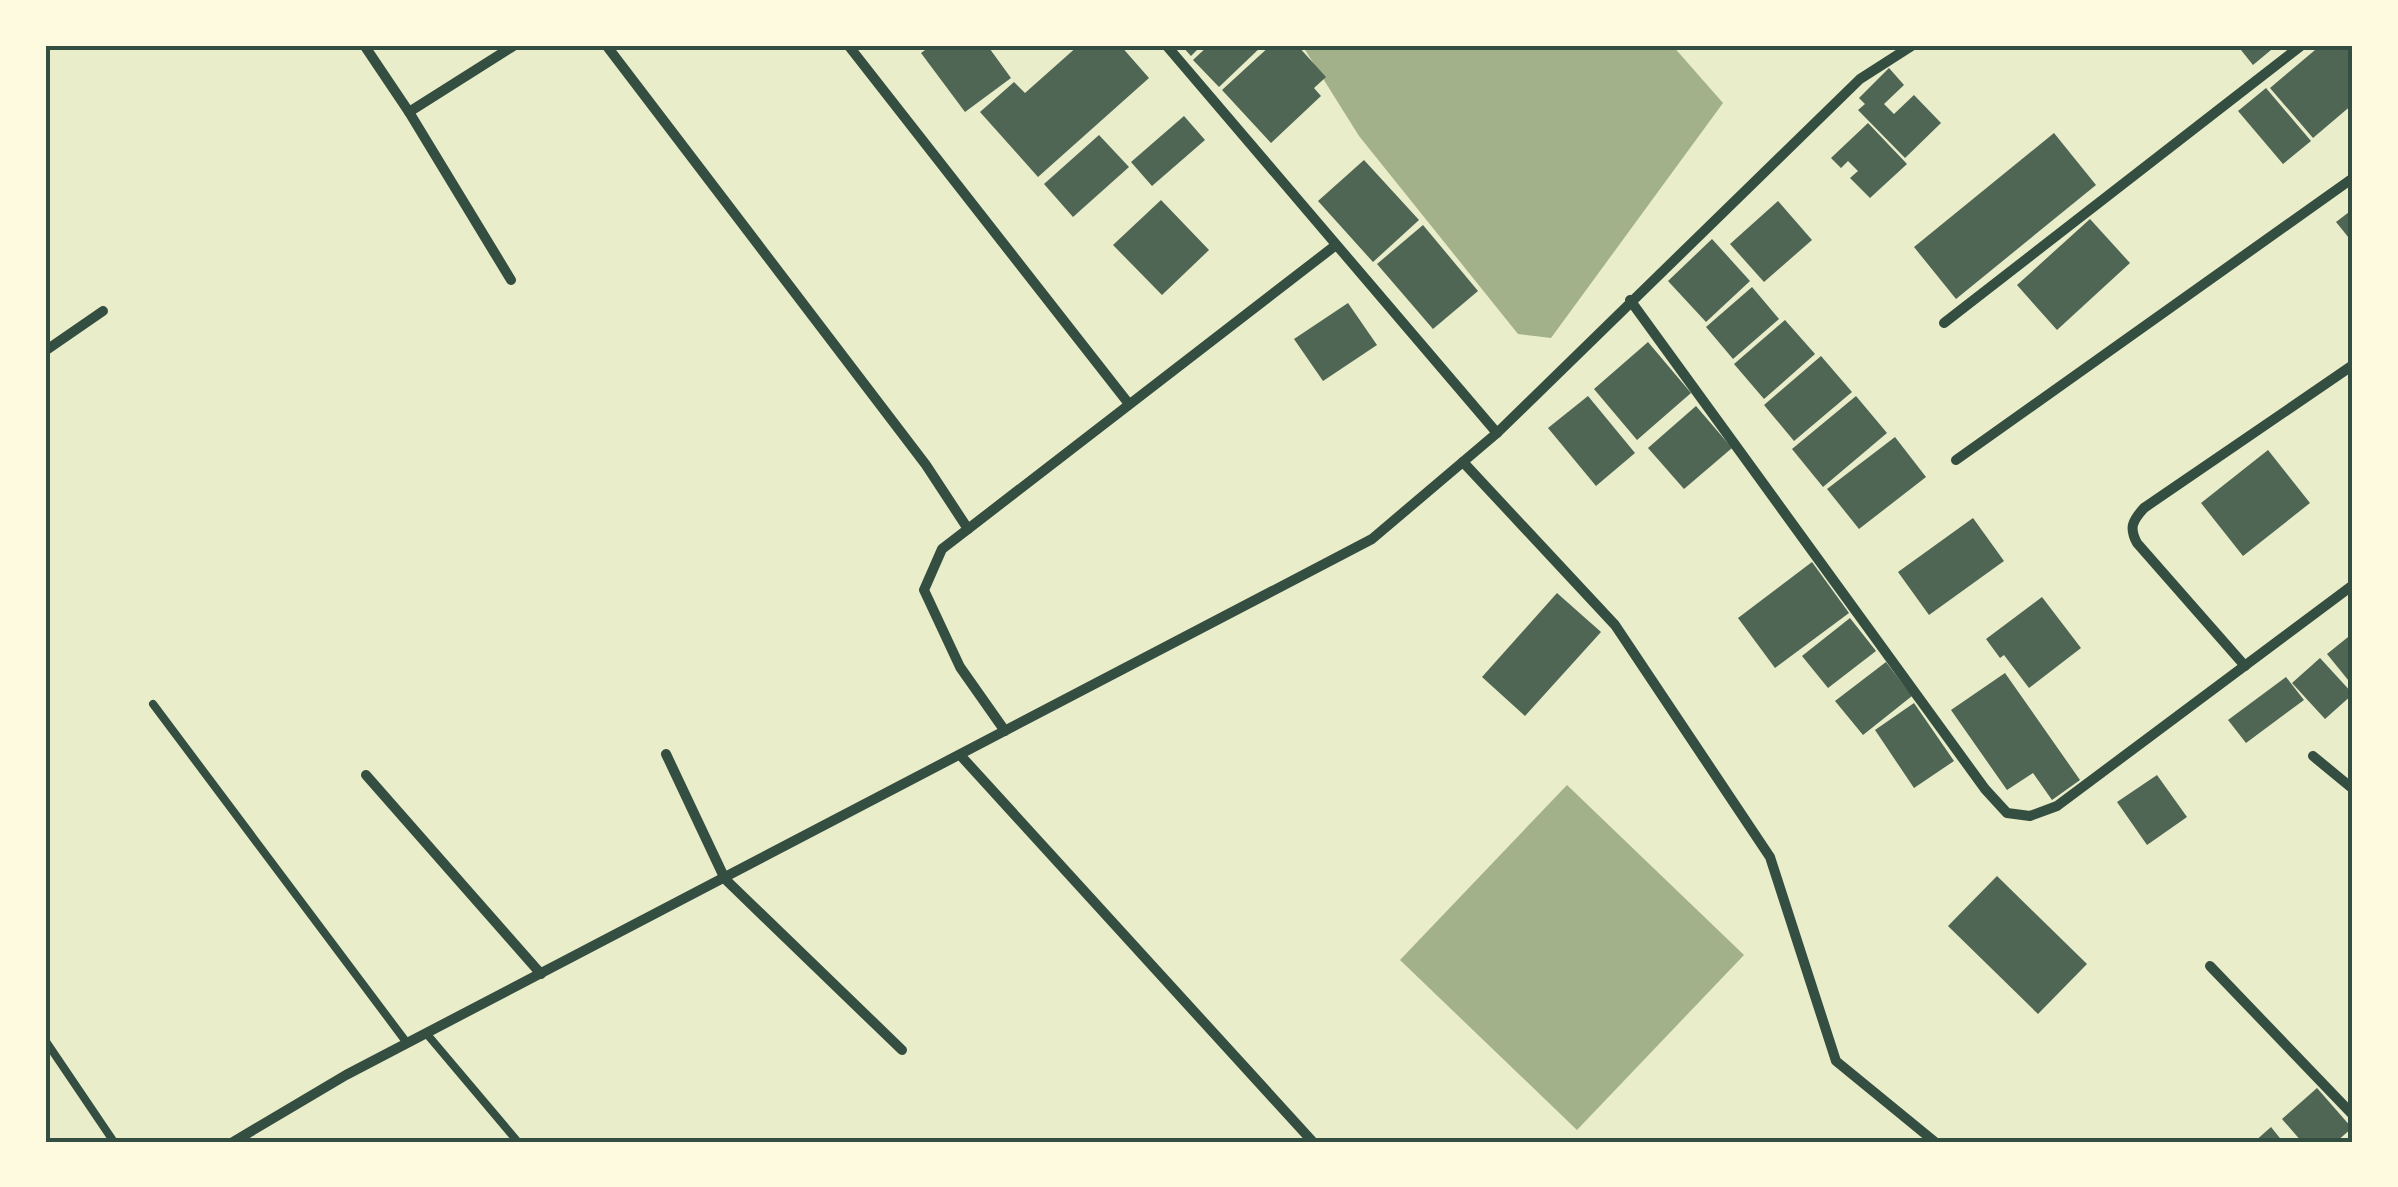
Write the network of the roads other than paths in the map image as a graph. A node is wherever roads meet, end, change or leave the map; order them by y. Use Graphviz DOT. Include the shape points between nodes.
graph roads {
  1 [pos="364,45"];
  2 [pos="516,45"];
  3 [pos="606,45"];
  4 [pos="848,45"];
  5 [pos="1166,45"];
  6 [pos="2302,45"];
  7 [pos="1905,47"];
  8 [pos="410,112"];
  9 [pos="2353,178"];
  10 [pos="1336,245"];
  11 [pos="510,280"];
  12 [pos="1630,300"];
  13 [pos="103,311"];
  14 [pos="1944,323"];
  15 [pos="45,351"];
  16 [pos="2353,364"];
  17 [pos="1129,404"];
  18 [pos="1496,434"];
  19 [pos="1956,460"];
  20 [pos="1463,462"];
  21 [pos="968,529"];
  22 [pos="2353,585"];
  23 [pos="2245,666"];
  24 [pos="153,704"];
  25 [pos="1005,731"];
  26 [pos="666,754"];
  27 [pos="962,756"];
  28 [pos="2314,756"];
  29 [pos="366,775"];
  30 [pos="2353,789"];
  31 [pos="725,878"];
  32 [pos="2210,966"];
  33 [pos="541,974"];
  34 [pos="426,1033"];
  35 [pos="45,1040"];
  36 [pos="407,1043"];
  37 [pos="902,1050"];
  38 [pos="2353,1115"];
  39 [pos="1305,1139"];
  40 [pos="114,1142"];
  41 [pos="234,1142"];
  42 [pos="518,1142"];
  43 [pos="1934,1142"];
  1 -- 8 [label="street"];
  2 -- 8 [label="street"];
  3 -- 21 [label="street"];
  4 -- 17 [label="street"];
  5 -- 10 [label="street"];
  6 -- 14 [label="street"];
  7 -- 12 [label="street" via="1860,79"];
  8 -- 11 [label="street"];
  9 -- 19 [label="street"];
  10 -- 17 [label="street"];
  10 -- 18 [label="street"];
  12 -- 18 [label="street"];
  12 -- 23 [label="street" via="2007,814 2030,816 2057,806"];
  13 -- 15 [label="street"];
  16 -- 23 [label="street" via="2133,520 2137,544"];
  17 -- 21 [label="street"];
  18 -- 20 [label="street"];
  20 -- 25 [label="street" via="1372,540"];
  20 -- 43 [label="street" via="1615,625 1770,857 1836,1061"];
  21 -- 25 [label="street" via="942,549 924,590 960,667"];
  22 -- 23 [label="street"];
  24 -- 36 [label="lane"];
  25 -- 27 [label="street"];
  26 -- 31 [label="street"];
  27 -- 31 [label="street"];
  27 -- 39 [label="street"];
  28 -- 30 [label="street"];
  29 -- 33 [label="street"];
  31 -- 33 [label="street"];
  31 -- 37 [label="street"];
  32 -- 38 [label="street"];
  33 -- 34 [label="street"];
  34 -- 36 [label="street"];
  34 -- 42 [label="lane"];
  35 -- 40 [label="lane"];
  36 -- 41 [label="street"];
}
